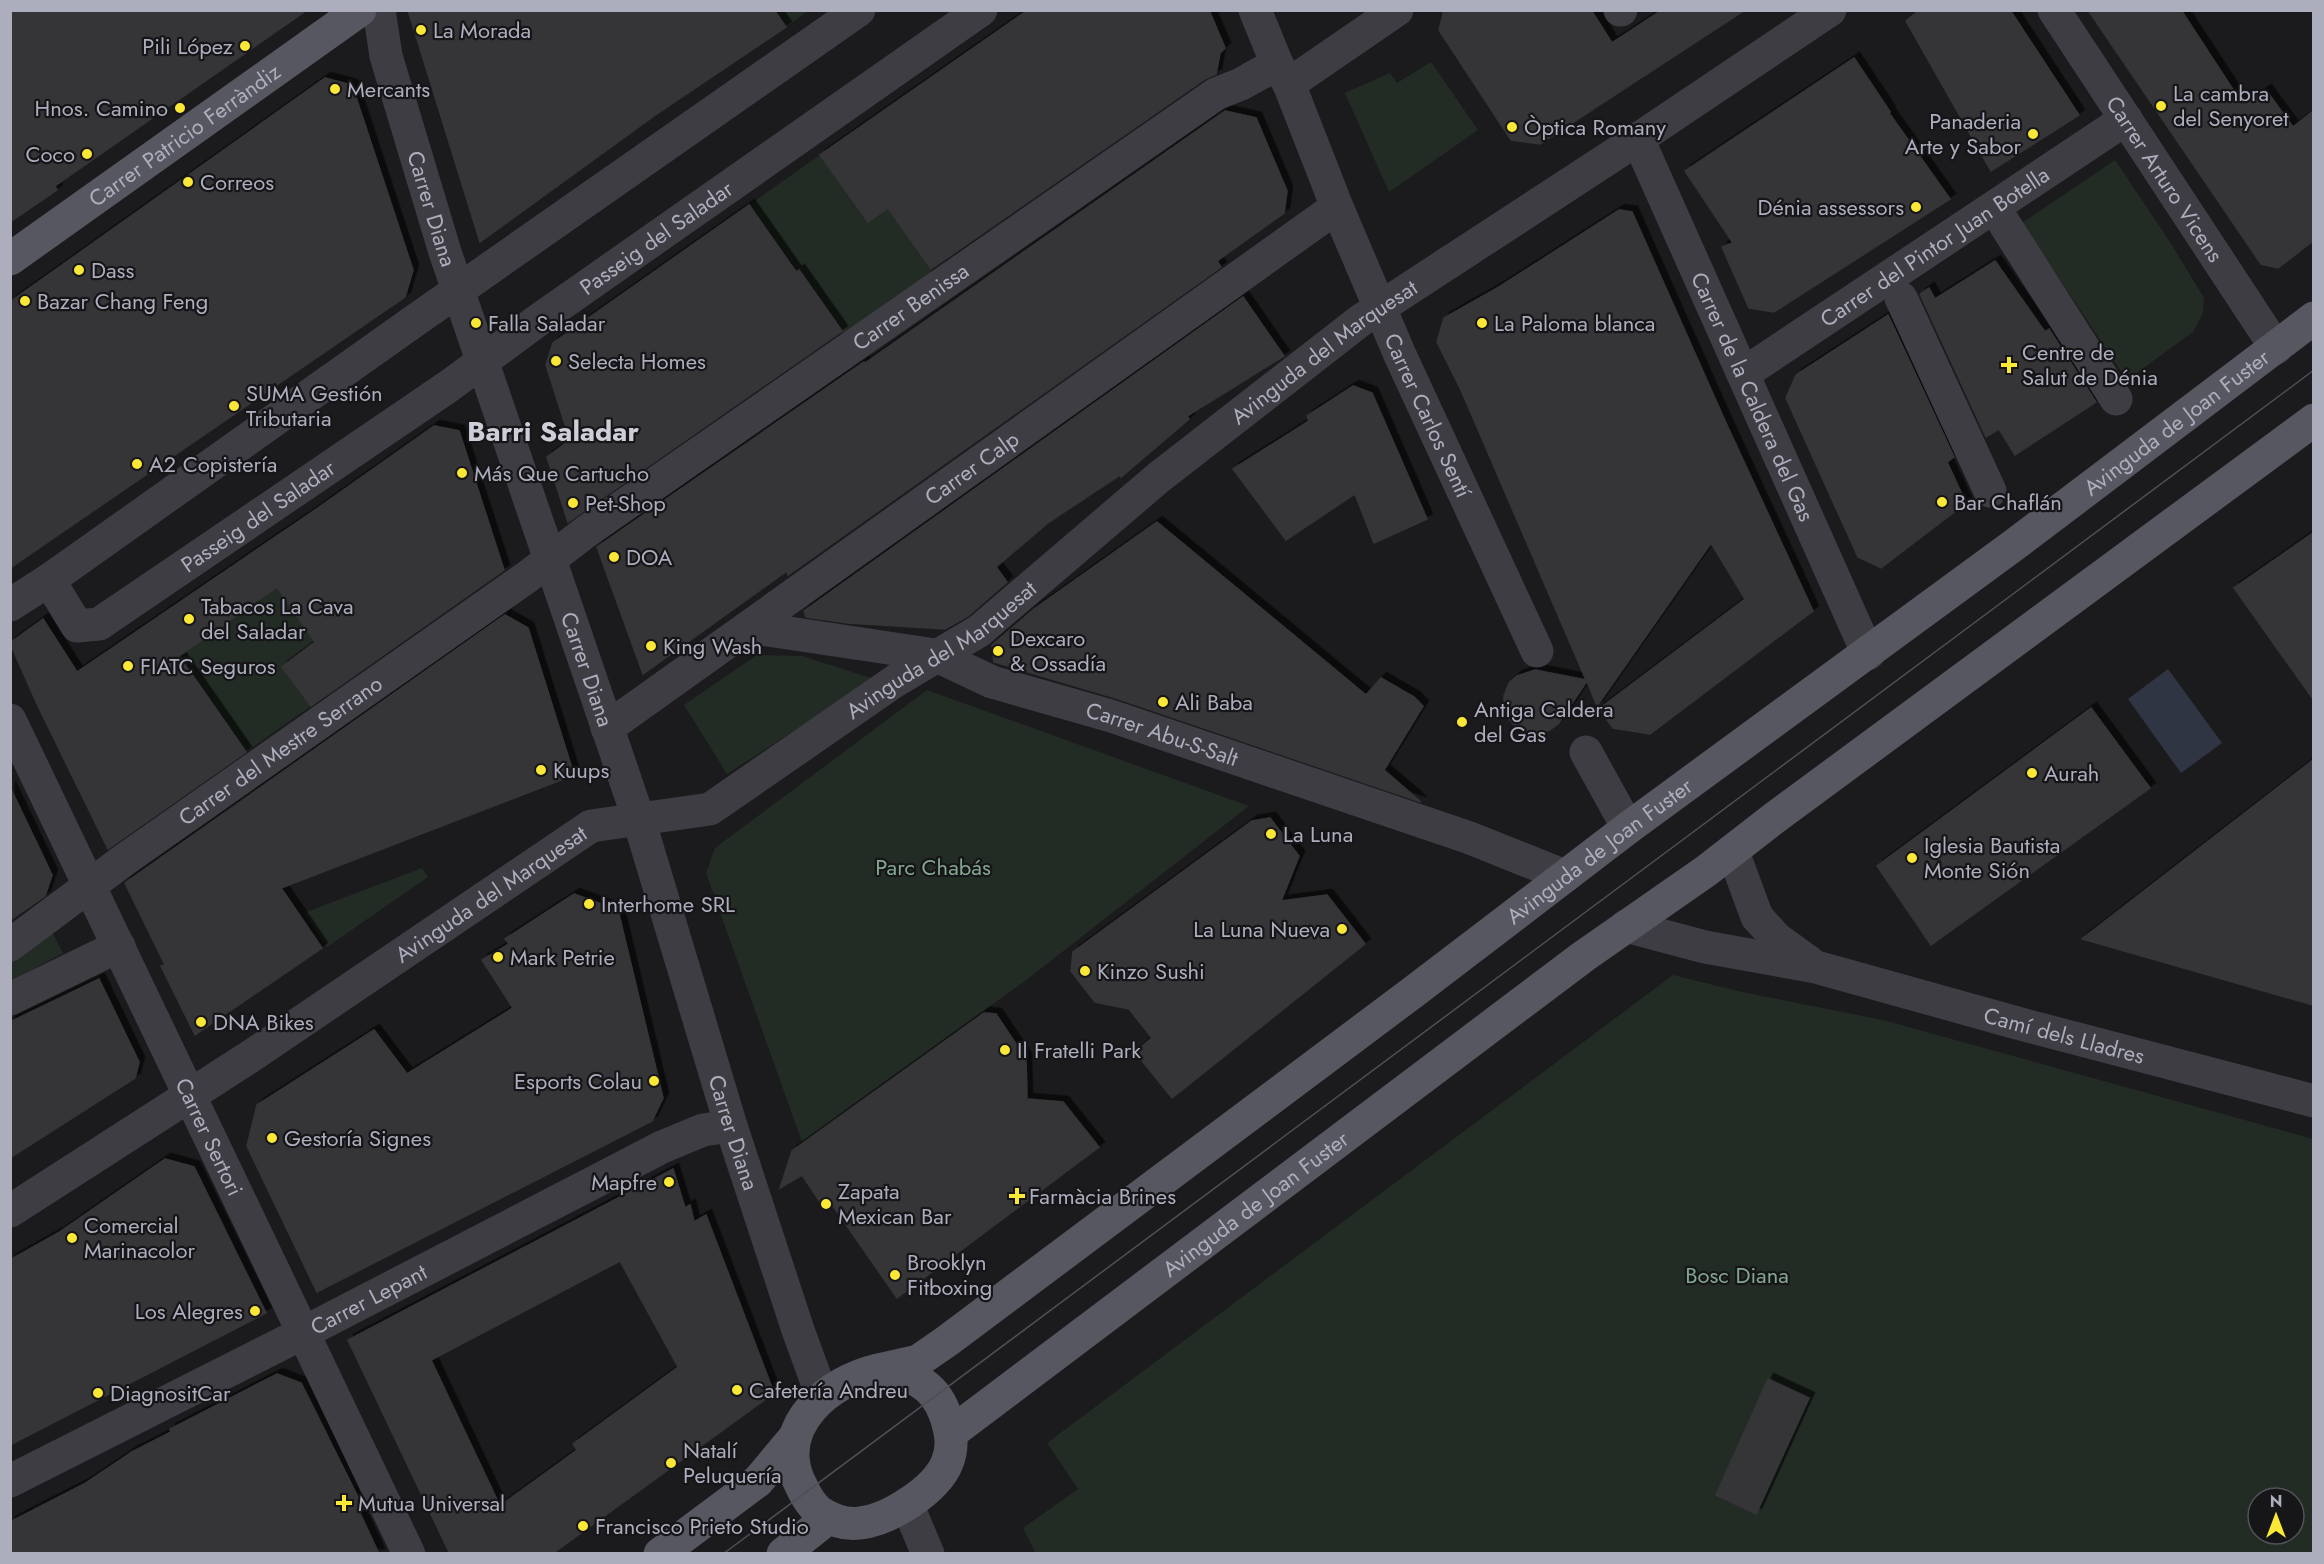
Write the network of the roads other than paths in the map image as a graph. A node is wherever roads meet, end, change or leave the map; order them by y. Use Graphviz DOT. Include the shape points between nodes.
graph roads {
  1 [pos="360,10"];
  2 [pos="379,10"];
  3 [pos="859,10"];
  4 [pos="981,10"];
  5 [pos="1255,10"];
  6 [pos="1397,10"];
  7 [pos="1830,10"];
  8 [pos="2054,10"];
  9 [pos="1283,74"];
  10 [pos="2126,119"];
  11 [pos="1638,139"];
  12 [pos="1337,207"];
  13 [pos="2004,223"];
  14 [pos="10,259"];
  15 [pos="459,289"];
  16 [pos="1901,298"];
  17 [pos="1380,309"];
  18 [pos="2313,318"];
  19 [pos="2276,348"];
  20 [pos="484,361"];
  21 [pos="1743,374"];
  22 [pos="2116,399"];
  23 [pos="2313,420"];
  24 [pos="1990,491"];
  25 [pos="551,559"];
  26 [pos="49,580"];
  27 [pos="10,605"];
  28 [pos="749,627"];
  29 [pos="1537,651"];
  30 [pos="1868,654"];
  31 [pos="935,655"];
  32 [pos="10,720"];
  33 [pos="607,728"];
  34 [pos="1586,752"];
  35 [pos="639,820"];
  36 [pos="1628,828"];
  37 [pos="1733,852"];
  38 [pos="1565,876"];
  39 [pos="90,885"];
  40 [pos="1626,926"];
  41 [pos="10,945"];
  42 [pos="119,946"];
  43 [pos="1816,967"];
  44 [pos="10,999"];
  45 [pos="190,1095"];
  46 [pos="2313,1101"];
  47 [pos="731,1126"];
  48 [pos="10,1211"];
  49 [pos="303,1333"];
  50 [pos="878,1370"];
  51 [pos="822,1396"];
  52 [pos="951,1432"];
  53 [pos="794,1438"];
  54 [pos="10,1481"];
  55 [pos="907,1504"];
  56 [pos="828,1518"];
  57 [pos="410,1554"];
  58 [pos="660,1554"];
  59 [pos="783,1554"];
  60 [pos="928,1554"];
  1 -- 14 [label="main road, Carrer Patricio Ferràndiz"];
  2 -- 15 [label="street, Carrer Diana" via="386,56"];
  3 -- 15 [label="street"];
  4 -- 20 [label="street, Passeig del Saladar"];
  5 -- 9 [label="street, Carrer Carlos Sentí"];
  6 -- 9 [label="street, Carrer Benissa"];
  7 -- 11 [label="street, Avinguda del Marquesat"];
  8 -- 10 [label="street, Carrer Arturo Vicens"];
  9 -- 12 [label="street, Carrer Carlos Sentí"];
  9 -- 25 [label="street, Carrer Benissa" via="1216,94"];
  10 -- 19 [label="street, Carrer Arturo Vicens"];
  10 -- 21 [label="street, Carrer del Pintor Juan Botella"];
  11 -- 17 [label="street, Avinguda del Marquesat"];
  11 -- 21 [label="street, Carrer de la Caldera del Gas"];
  12 -- 17 [label="street, Carrer Carlos Sentí"];
  12 -- 28 [label="street, Carrer Calp"];
  13 -- 22 [label="street"];
  15 -- 20 [label="street, Carrer Diana"];
  15 -- 26 [label="street"];
  16 -- 24 [label="street"];
  17 -- 29 [label="street, Carrer Carlos Sentí"];
  17 -- 31 [label="street, Avinguda del Marquesat" via="1200,444 979,631"];
  18 -- 19 [label="main road, Avinguda de Joan Fuster"];
  19 -- 30 [label="main road, Avinguda de Joan Fuster"];
  20 -- 25 [label="street, Carrer Diana"];
  20 -- 26 [label="street, Passeig del Saladar" via="99,624 78,626"];
  21 -- 30 [label="street, Carrer de la Caldera del Gas"];
  23 -- 37 [label="main road, Avinguda de Joan Fuster"];
  25 -- 33 [label="street, Carrer Diana"];
  25 -- 39 [label="street, Carrer del Mestre Serrano"];
  26 -- 27 [label="street"];
  28 -- 31 [label="street, Carrer Abu-S-Salt"];
  28 -- 33 [label="street, Carrer Calp"];
  30 -- 36 [label="main road, Avinguda de Joan Fuster"];
  31 -- 35 [label="street, Avinguda del Marquesat" via="710,809"];
  31 -- 38 [label="street, Carrer Abu-S-Salt" via="992,682 1111,717 1458,834"];
  32 -- 39 [label="street, Carrer Sertori"];
  33 -- 35 [label="street, Carrer Diana"];
  34 -- 36 [label="street"];
  35 -- 45 [label="street, Avinguda del Marquesat" via="591,826"];
  35 -- 47 [label="street, Carrer Diana"];
  36 -- 38 [label="main road, Avinguda de Joan Fuster"];
  37 -- 40 [label="main road, Avinguda de Joan Fuster"];
  37 -- 43 [label="street, Camí dels Lladres" via="1757,917 1777,939"];
  38 -- 50 [label="main road, Avinguda de Joan Fuster" via="918,1361"];
  39 -- 41 [label="street, Carrer del Mestre Serrano"];
  39 -- 42 [label="street, Carrer Sertori"];
  40 -- 43 [label="street, Camí dels Lladres" via="1705,947"];
  40 -- 52 [label="main road, Avinguda de Joan Fuster"];
  42 -- 44 [label="street"];
  42 -- 45 [label="street, Carrer Sertori"];
  43 -- 46 [label="street, Camí dels Lladres"];
  45 -- 48 [label="street, Avinguda del Marquesat"];
  45 -- 49 [label="street, Carrer Sertori"];
  47 -- 49 [label="street, Carrer Lepant" via="703,1130 662,1147"];
  47 -- 51 [label="street, Carrer Diana"];
  49 -- 54 [label="street, Carrer Lepant"];
  49 -- 57 [label="street, Carrer Sertori"];
  50 -- 51 [label="main road" via="846,1381"];
  50 -- 52 [label="main road" via="919,1380 935,1394"];
  51 -- 53 [label="main road"];
  52 -- 55 [label="main road" via="946,1466 934,1484"];
  53 -- 56 [label="main road" via="795,1471 804,1493"];
  53 -- 58 [label="main road" via="758,1481"];
  55 -- 56 [label="main road" via="882,1518 860,1524"];
  55 -- 60 [label="street"];
  56 -- 59 [label="main road"];
}
